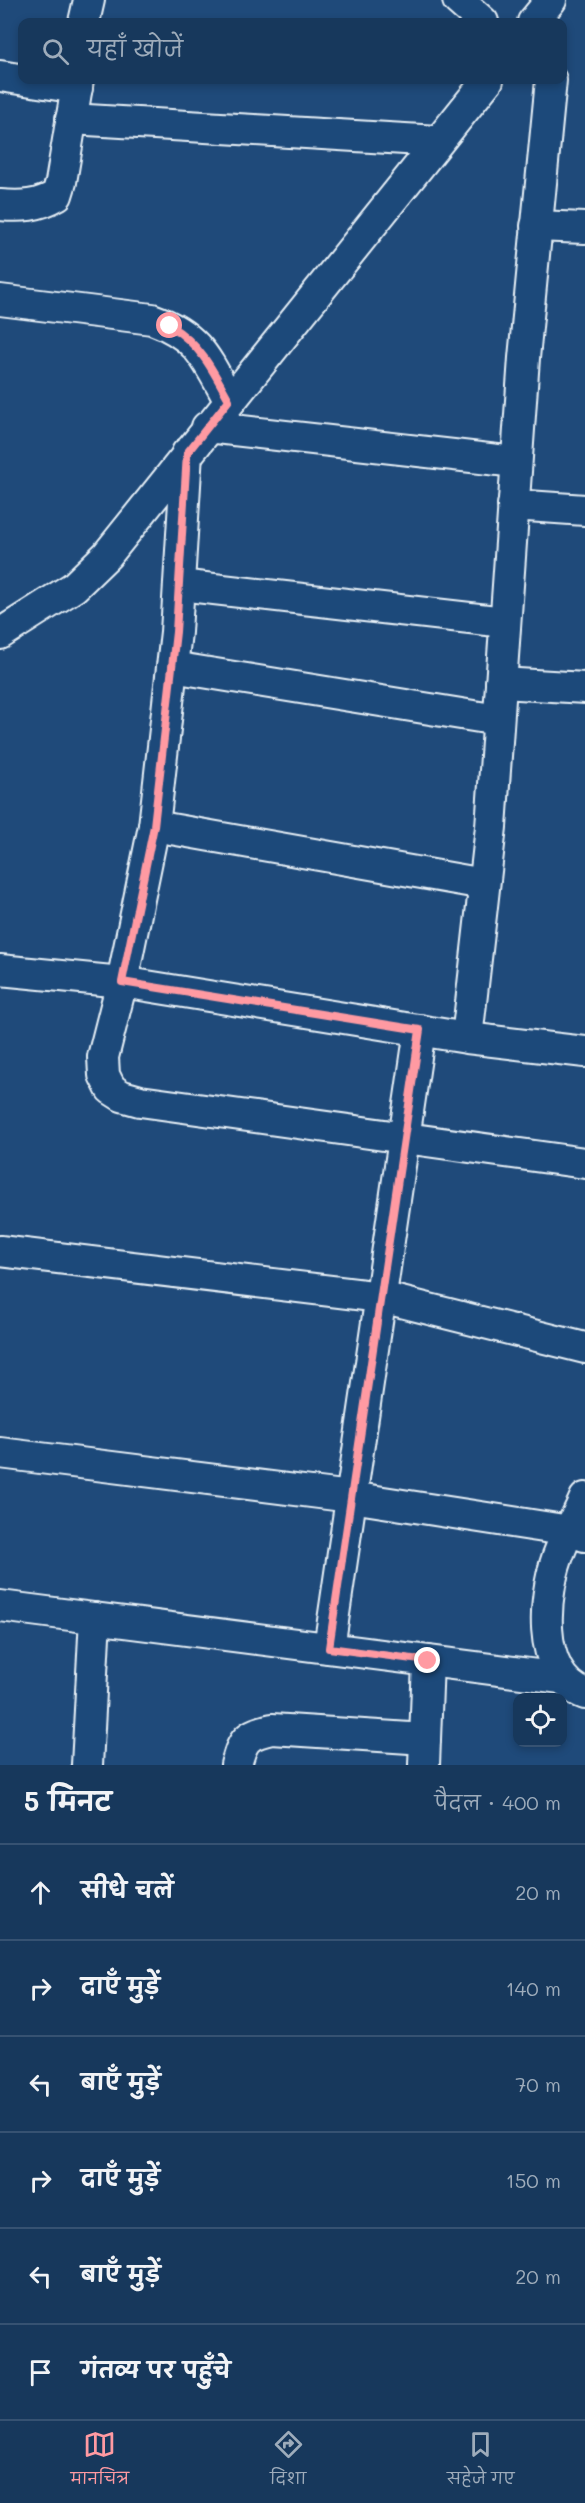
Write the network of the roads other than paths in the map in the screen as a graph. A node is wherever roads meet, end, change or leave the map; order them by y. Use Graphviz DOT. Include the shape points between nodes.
graph roads {
  1 [pos="89,0"];
  2 [pos="458,0"];
  3 [pos="551,0"];
  4 [pos="559,0"];
  5 [pos="85,18"];
  6 [pos="478,18"];
  7 [pos="536,18"];
  8 [pos="557,18"];
  9 [pos="0,76"];
  10 [pos="18,78"];
  11 [pos="77,84"];
  12 [pos="485,84"];
  13 [pos="551,84"];
  14 [pos="71,119"];
  15 [pos="438,141"];
  16 [pos="0,205"];
  17 [pos="536,226"];
  18 [pos="585,228"];
  19 [pos="0,300"];
  20 [pos="229,400"];
  21 [pos="207,427"];
  22 [pos="187,453"];
  23 [pos="516,462"];
  24 [pos="513,505"];
  25 [pos="585,510"];
  26 [pos="179,585"];
  27 [pos="505,622"];
  28 [pos="8,624"];
  29 [pos="172,667"];
  30 [pos="501,683"];
  31 [pos="585,688"];
  32 [pos="498,720"];
  33 [pos="154,826"];
  34 [pos="484,884"];
  35 [pos="0,970"];
  36 [pos="122,982"];
  37 [pos="420,1030"];
  38 [pos="467,1038"];
  39 [pos="585,1052"];
  40 [pos="405,1137"];
  41 [pos="585,1163"];
  42 [pos="0,1251"];
  43 [pos="381,1297"];
  44 [pos="585,1348"];
  45 [pos="0,1453"];
  46 [pos="351,1497"];
  47 [pos="585,1498"];
  48 [pos="578,1533"];
  49 [pos="0,1606"];
  50 [pos="96,1618"];
  51 [pos="329,1648"];
  52 [pos="428,1661"];
  53 [pos="573,1686"];
  54 [pos="425,1752"];
  55 [pos="87,1765"];
  56 [pos="236,1765"];
  1 -- 5 [label="street"];
  2 -- 6 [label="street"];
  3 -- 7 [label="street"];
  4 -- 8 [label="street"];
  9 -- 10 [label="street"];
  11 -- 14 [label="street"];
  12 -- 15 [label="street"];
  13 -- 17 [label="street"];
  14 -- 15 [label="street"];
  14 -- 16 [label="street" via="57,195 29,206"];
  15 -- 20 [label="street"];
  17 -- 18 [label="street"];
  17 -- 23 [label="street"];
  19 -- 20 [label="street" via="152,319 170,326 202,352"];
  20 -- 21 [label="street"];
  21 -- 22 [label="street"];
  21 -- 23 [label="street"];
  22 -- 26 [label="street"];
  22 -- 28 [label="street" via="107,555 74,586"];
  23 -- 24 [label="street"];
  24 -- 25 [label="street"];
  24 -- 27 [label="street"];
  26 -- 27 [label="street"];
  26 -- 29 [label="street"];
  27 -- 30 [label="street"];
  29 -- 32 [label="street"];
  29 -- 33 [label="street"];
  30 -- 31 [label="street"];
  30 -- 32 [label="street"];
  32 -- 34 [label="street"];
  33 -- 34 [label="street"];
  33 -- 36 [label="street"];
  34 -- 38 [label="street"];
  35 -- 36 [label="street"];
  36 -- 37 [label="street"];
  36 -- 40 [label="street" via="103,1057 111,1089 123,1096"];
  37 -- 38 [label="street"];
  37 -- 40 [label="street"];
  38 -- 39 [label="street"];
  40 -- 41 [label="street"];
  40 -- 43 [label="street"];
  42 -- 43 [label="street"];
  43 -- 44 [label="street"];
  43 -- 46 [label="street"];
  45 -- 46 [label="street"];
  46 -- 48 [label="street"];
  46 -- 51 [label="street"];
  47 -- 48 [label="street"];
  48 -- 53 [label="street" via="561,1549 549,1593 547,1633 551,1657"];
  49 -- 50 [label="street"];
  50 -- 51 [label="street"];
  50 -- 55 [label="street"];
  51 -- 52 [label="street"];
  52 -- 53 [label="street"];
  52 -- 54 [label="street"];
  54 -- 56 [label="street" via="272,1729 252,1733 241,1746"];
}
